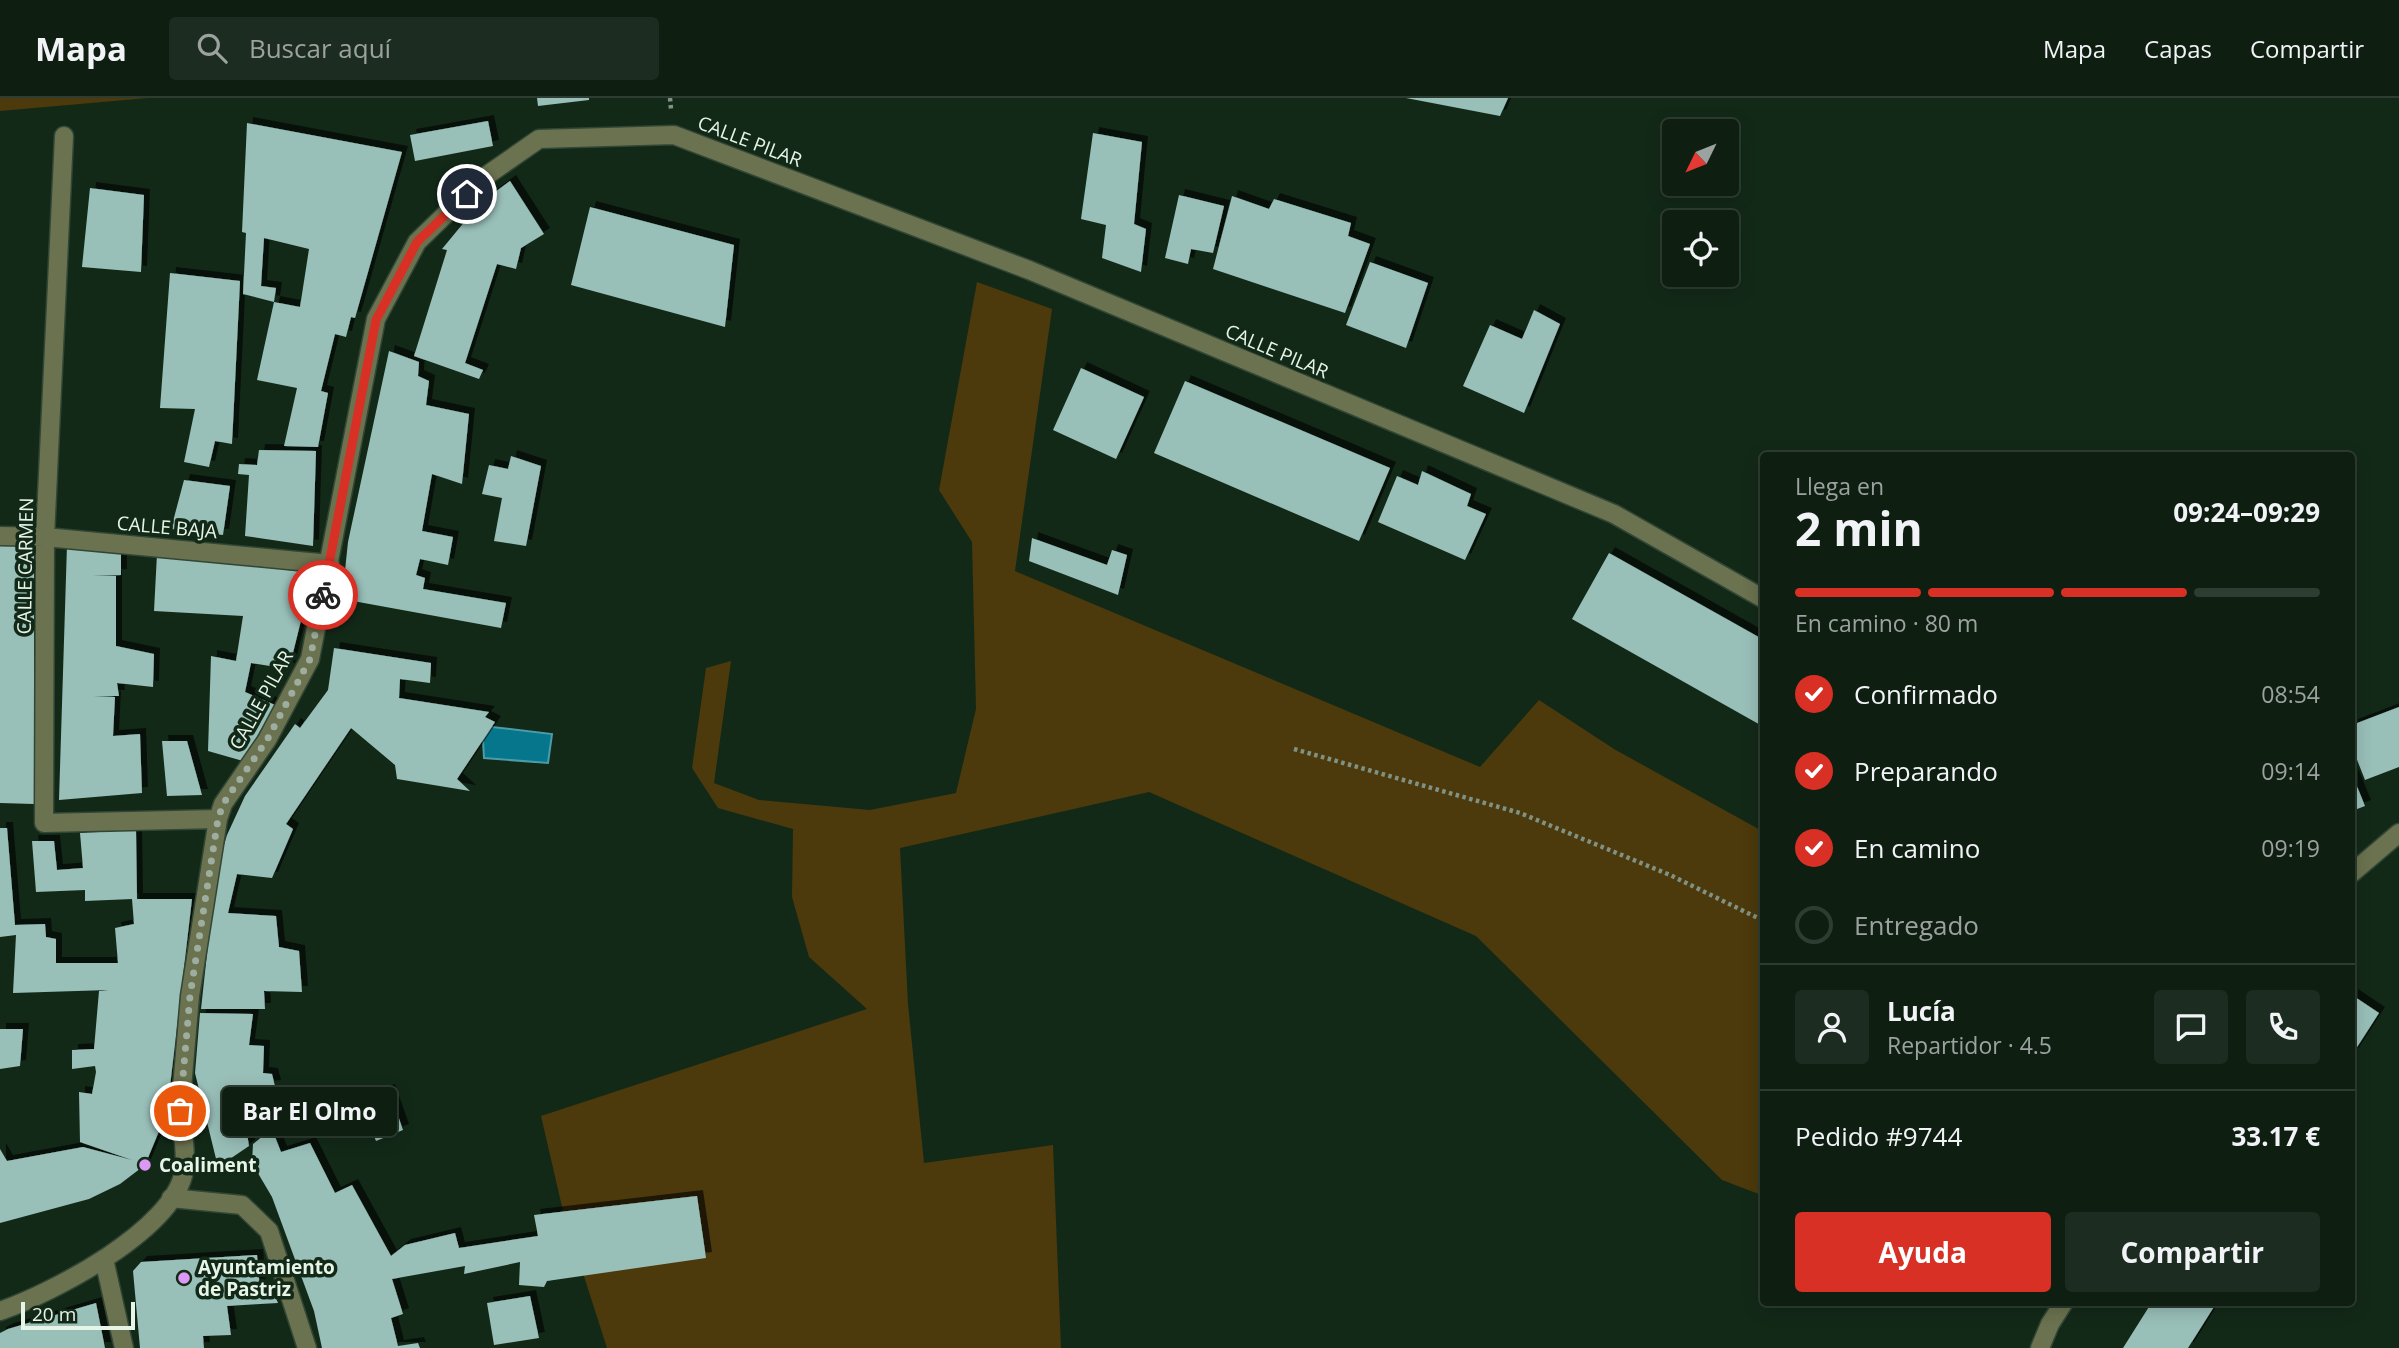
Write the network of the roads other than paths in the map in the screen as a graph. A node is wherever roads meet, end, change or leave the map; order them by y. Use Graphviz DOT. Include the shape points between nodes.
graph roads {
  1 [pos="64,136"];
  2 [pos="0,536"];
  3 [pos="45,537"];
  4 [pos="330,564"];
  5 [pos="1760,597"];
  6 [pos="218,819"];
  7 [pos="2399,833"];
  8 [pos="2355,870"];
  9 [pos="171,1198"];
  10 [pos="104,1259"];
  11 [pos="2061,1306"];
  12 [pos="0,1311"];
  13 [pos="124,1348"];
  14 [pos="307,1348"];
  15 [pos="2040,1348"];
  1 -- 3 [label="street, CALLE CARMEN"];
  2 -- 3 [label="street, CALLE BAJA"];
  3 -- 4 [label="street, CALLE BAJA"];
  3 -- 6 [label="street, CALLE CARMEN" via="44,823"];
  4 -- 5 [label="street, CALLE PILAR" via="376,320 417,242 484,178 539,139 674,135 1029,270 1614,514"];
  4 -- 6 [label="street, CALLE PILAR" via="310,659"];
  6 -- 9 [label="street, CALLE PILAR" via="190,996 180,1111 184,1171"];
  7 -- 8 [label="street"];
  9 -- 10 [label="street, CALLE PILAR" via="162,1213"];
  9 -- 14 [label="street" via="243,1205 269,1231"];
  10 -- 12 [label="street, CALLE PILAR" via="32,1300"];
  10 -- 13 [label="street"];
  11 -- 15 [label="street"];
}
